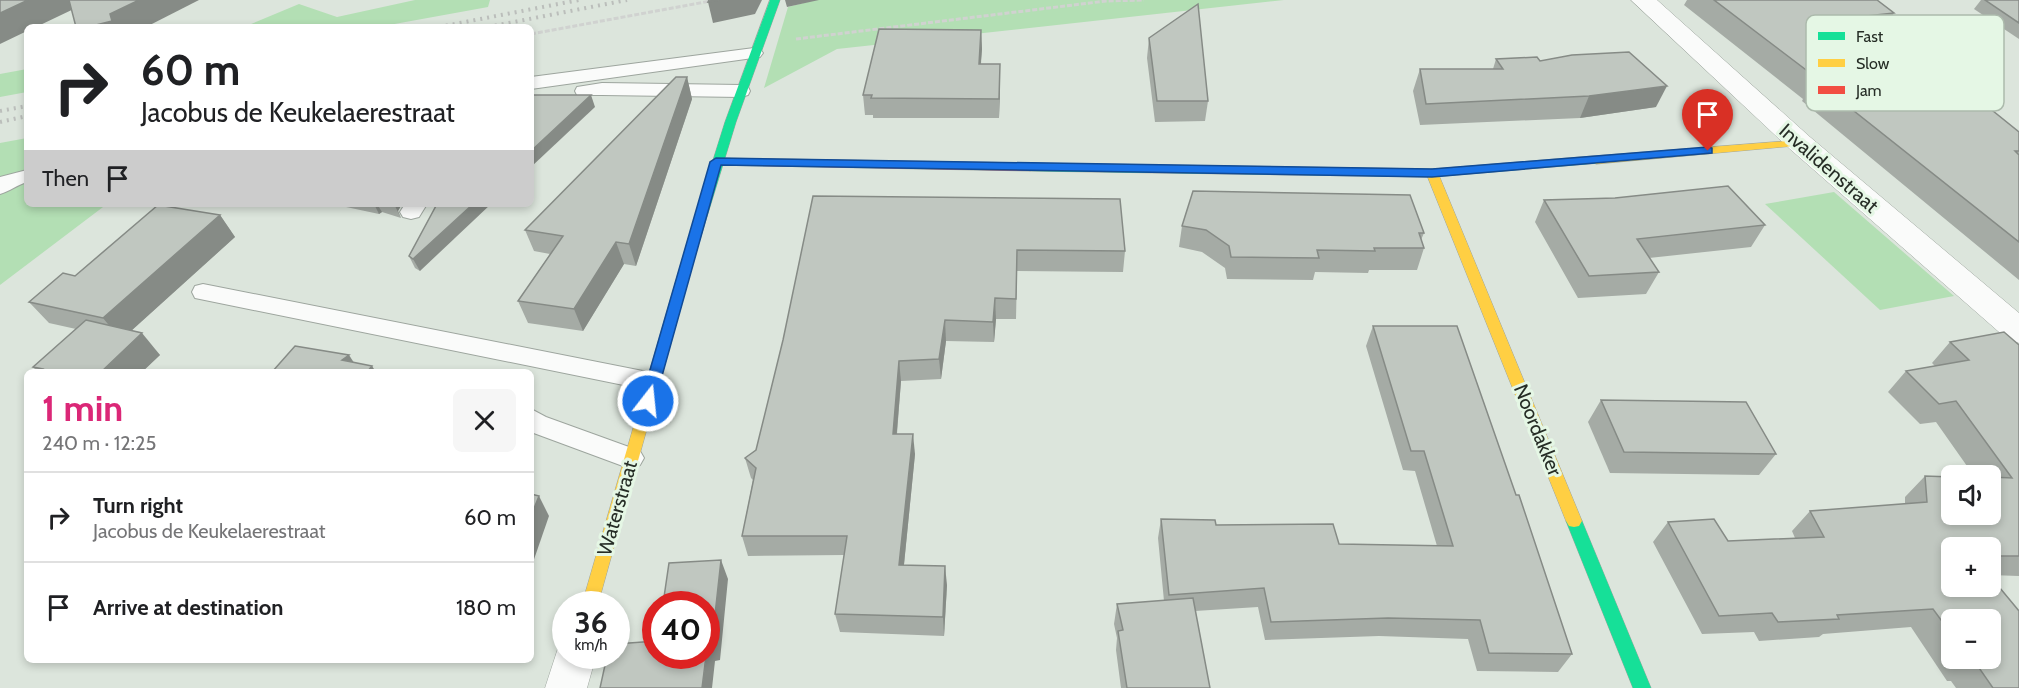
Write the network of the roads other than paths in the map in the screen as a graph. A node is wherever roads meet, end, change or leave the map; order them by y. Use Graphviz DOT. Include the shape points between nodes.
graph roads {
  1 [pos="775,0"];
  2 [pos="1643,0"];
  3 [pos="755,49"];
  4 [pos="534,83"];
  5 [pos="741,91"];
  6 [pos="534,97"];
  7 [pos="1800,143"];
  8 [pos="716,162"];
  9 [pos="1432,173"];
  10 [pos="24,177"];
  11 [pos="0,187"];
  12 [pos="203,291"];
  13 [pos="2019,331"];
  14 [pos="653,382"];
  15 [pos="534,422"];
  16 [pos="632,458"];
  17 [pos="594,591"];
  18 [pos="571,669"];
  19 [pos="566,688"];
  20 [pos="1642,688"];
  1 -- 3 [label="street, Waterstraat"];
  2 -- 7 [label="street, Invalidenstraat"];
  3 -- 4 [label="lane"];
  3 -- 5 [label="street, Waterstraat"];
  5 -- 6 [label="lane" via="602,88"];
  5 -- 8 [label="street, Waterstraat"];
  7 -- 9 [label="street"];
  7 -- 13 [label="street, Invalidenstraat"];
  8 -- 9 [label="street"];
  8 -- 14 [label="street, Waterstraat"];
  9 -- 20 [label="street, Noordakker"];
  10 -- 11 [label="lane"];
  12 -- 14 [label="lane"];
  14 -- 16 [label="street, Waterstraat"];
  15 -- 16 [label="lane"];
  16 -- 17 [label="street, Waterstraat"];
  18 -- 19 [label="street"];
}
